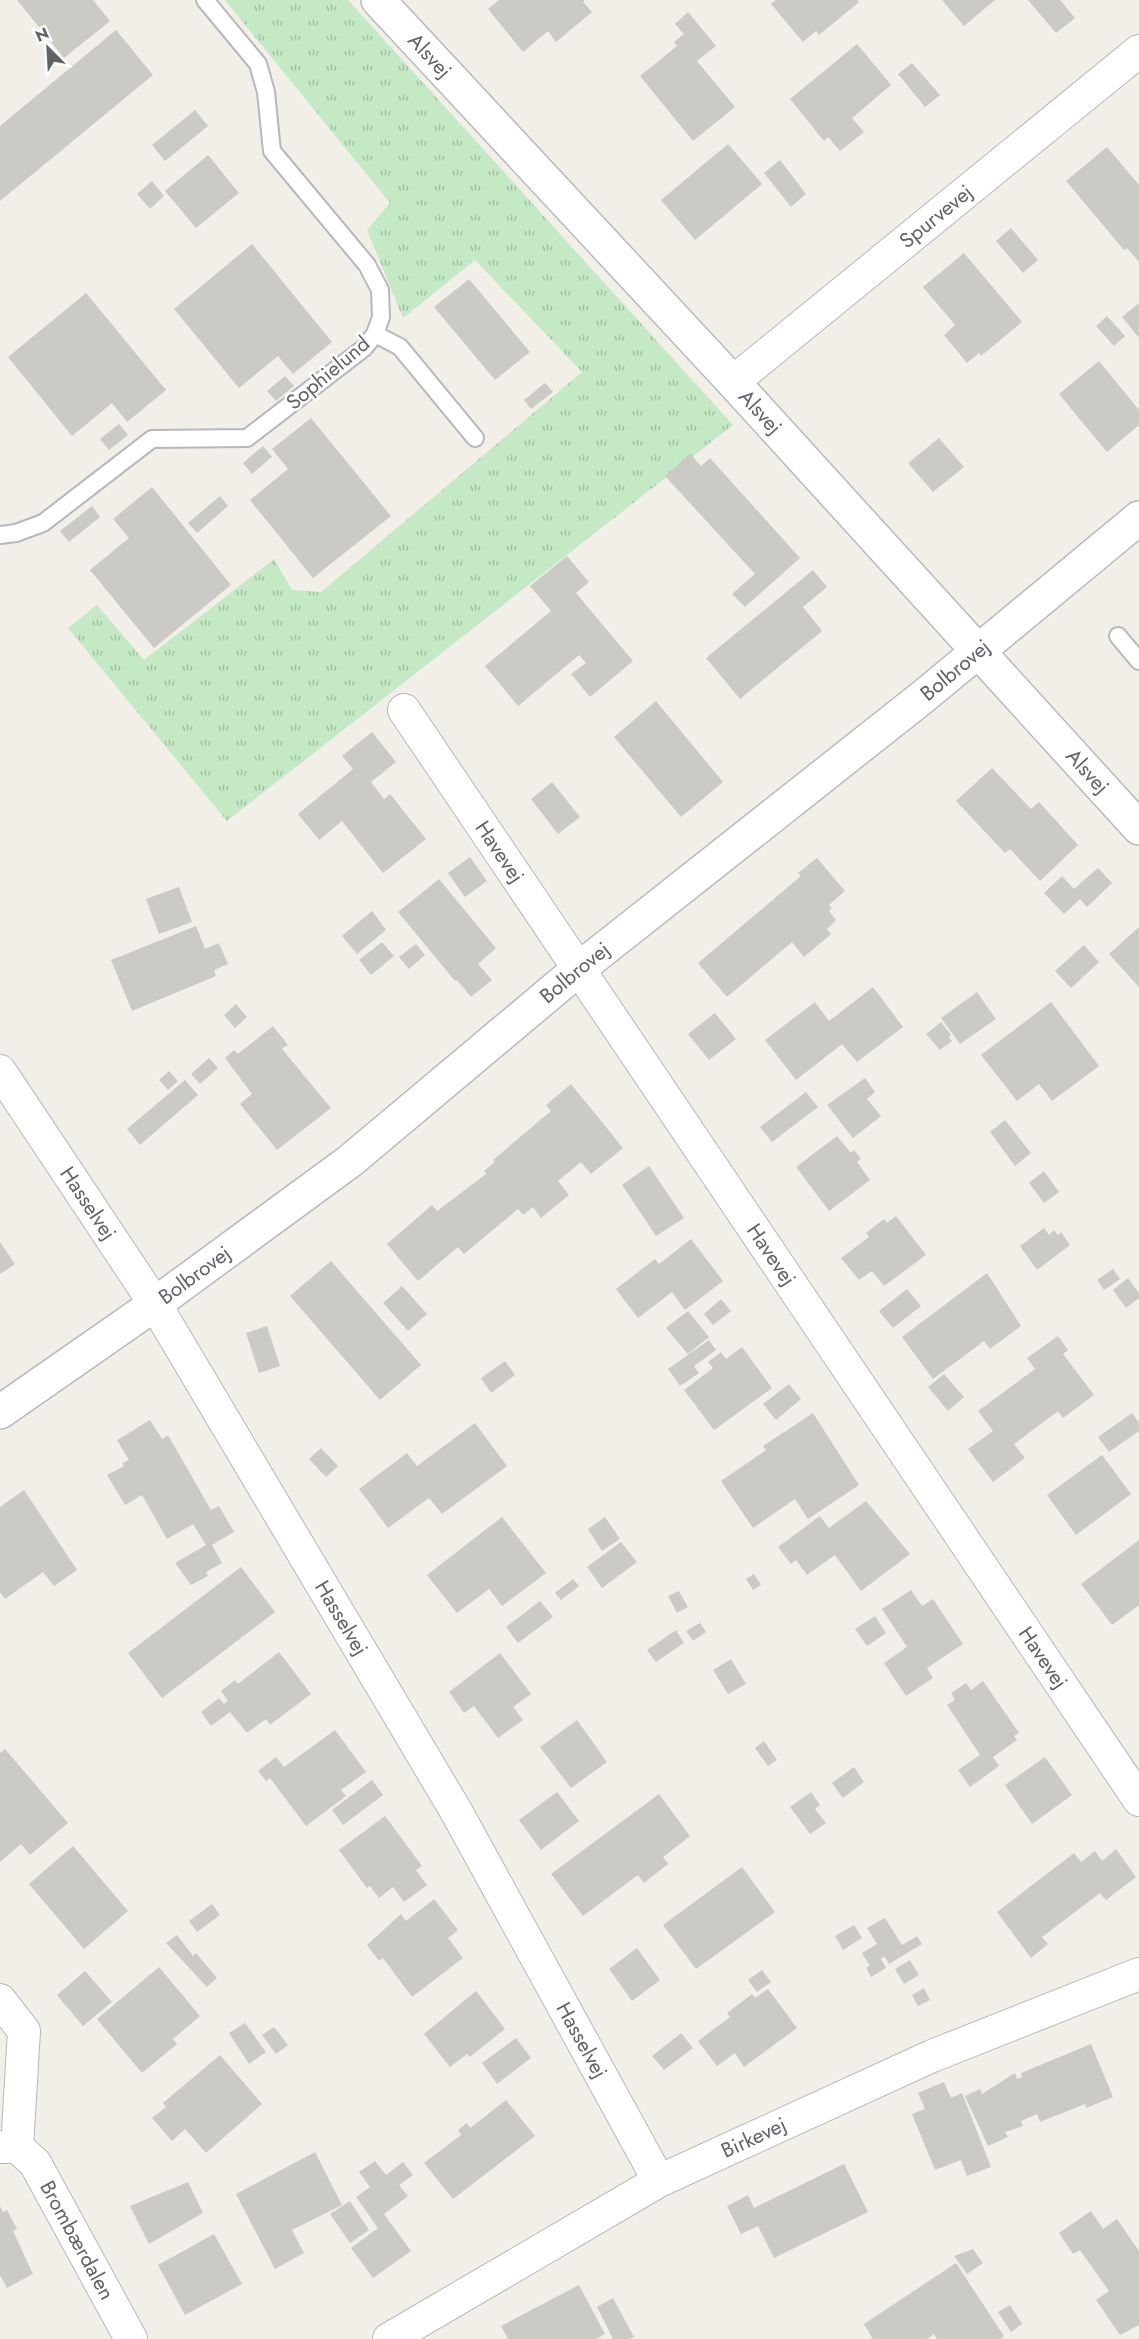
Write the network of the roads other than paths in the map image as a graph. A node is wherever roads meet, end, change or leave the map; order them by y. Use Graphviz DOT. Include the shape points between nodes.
graph roads {
  1 [pos="205,0"];
  2 [pos="378,0"];
  3 [pos="1139,51"];
  4 [pos="375,334"];
  5 [pos="734,382"];
  6 [pos="475,438"];
  7 [pos="1139,518"];
  8 [pos="0,535"];
  9 [pos="1118,636"];
  10 [pos="978,652"];
  11 [pos="1139,661"];
  12 [pos="404,710"];
  13 [pos="1139,828"];
  14 [pos="580,968"];
  15 [pos="0,1071"];
  16 [pos="155,1304"];
  17 [pos="0,1412"];
  18 [pos="1139,1800"];
  19 [pos="1139,1974"];
  20 [pos="0,2000"];
  21 [pos="8,2147"];
  22 [pos="659,2181"];
  23 [pos="131,2339"];
  24 [pos="388,2339"];
  1 -- 4 [label="lane, Sophielund" via="258,64 266,92 272,151 367,265 380,290 381,317"];
  2 -- 5 [label="street, Alsvej"];
  3 -- 5 [label="street, Spurvevej"];
  4 -- 6 [label="lane" via="400,347"];
  4 -- 8 [label="lane, Sophielund" via="364,348 247,438 152,439 43,523"];
  5 -- 10 [label="street, Alsvej"];
  7 -- 10 [label="street, Bolbrovej"];
  9 -- 11 [label="lane"];
  10 -- 13 [label="street, Alsvej"];
  10 -- 14 [label="street, Bolbrovej"];
  12 -- 14 [label="street, Havevej"];
  14 -- 16 [label="street, Bolbrovej" via="350,1161"];
  14 -- 18 [label="street, Havevej"];
  15 -- 16 [label="street, Hasselvej"];
  16 -- 17 [label="street, Bolbrovej"];
  16 -- 22 [label="street, Hasselvej" via="456,1811"];
  19 -- 22 [label="street, Birkevej" via="932,2056"];
  20 -- 21 [label="street, Brombærdalen" via="24,2031"];
  21 -- 23 [label="street, Brombærdalen" via="34,2163"];
  22 -- 24 [label="street, Birkevej"];
}
